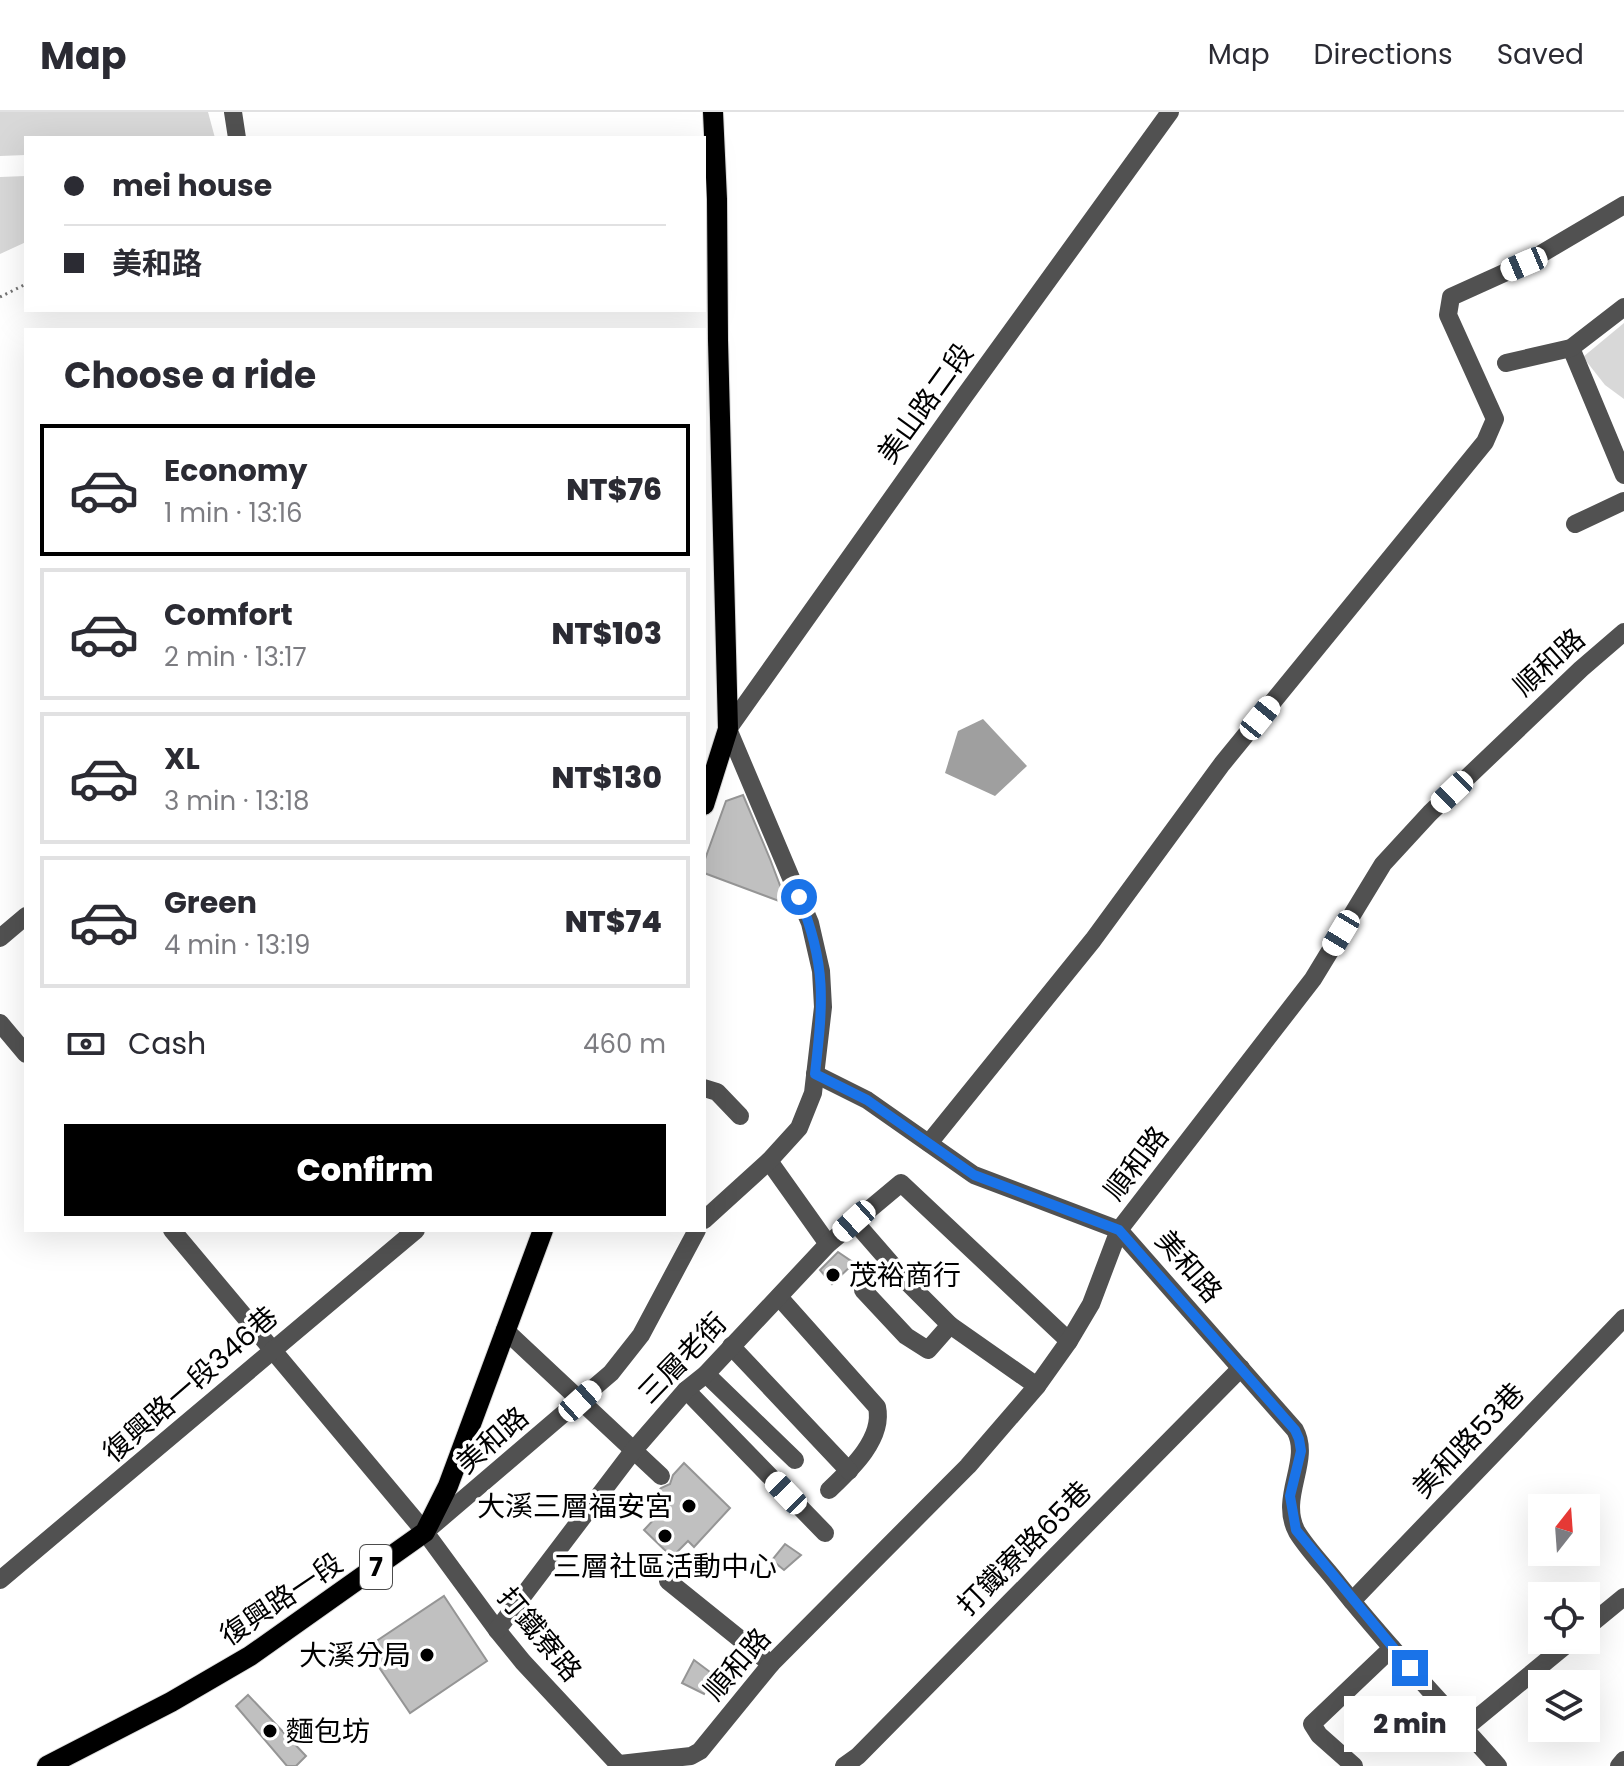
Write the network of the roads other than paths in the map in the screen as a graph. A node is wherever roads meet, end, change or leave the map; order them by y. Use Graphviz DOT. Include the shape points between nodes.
graph roads {
  1 [pos="233,112"];
  2 [pos="713,112"];
  3 [pos="1170,112"];
  4 [pos="237,136"];
  5 [pos="1624,205"];
  6 [pos="1624,307"];
  7 [pos="711,346"];
  8 [pos="1571,348"];
  9 [pos="1506,363"];
  10 [pos="1624,475"];
  11 [pos="1624,501"];
  12 [pos="1575,524"];
  13 [pos="1624,632"];
  14 [pos="728,729"];
  15 [pos="706,799"];
  16 [pos="24,918"];
  17 [pos="0,938"];
  18 [pos="0,1023"];
  19 [pos="24,1052"];
  20 [pos="815,1074"];
  21 [pos="706,1089"];
  22 [pos="740,1116"];
  23 [pos="929,1143"];
  24 [pos="769,1161"];
  25 [pos="706,1218"];
  26 [pos="854,1221"];
  27 [pos="1119,1230"];
  28 [pos="174,1232"];
  29 [pos="414,1232"];
  30 [pos="542,1232"];
  31 [pos="696,1232"];
  32 [pos="828,1244"];
  33 [pos="863,1290"];
  34 [pos="779,1297"];
  35 [pos="1624,1318"];
  36 [pos="950,1325"];
  37 [pos="505,1330"];
  38 [pos="1069,1341"];
  39 [pos="731,1346"];
  40 [pos="272,1350"];
  41 [pos="1241,1368"];
  42 [pos="706,1374"];
  43 [pos="1037,1386"];
  44 [pos="686,1390"];
  45 [pos="580,1401"];
  46 [pos="633,1451"];
  47 [pos="795,1460"];
  48 [pos="849,1471"];
  49 [pos="661,1476"];
  50 [pos="829,1490"];
  51 [pos="425,1532"];
  52 [pos="825,1533"];
  53 [pos="0,1580"];
  54 [pos="668,1581"];
  55 [pos="1624,1597"];
  56 [pos="1352,1601"];
  57 [pos="1600,1617"];
  58 [pos="497,1630"];
  59 [pos="1392,1648"];
  60 [pos="1555,1654"];
  61 [pos="771,1664"];
  62 [pos="1465,1728"];
  63 [pos="1624,1760"];
  64 [pos="620,1765"];
  65 [pos="47,1766"];
  66 [pos="844,1766"];
  67 [pos="1354,1766"];
  68 [pos="1498,1766"];
  69 [pos="1619,1766"];
  1 -- 4 [label="street"];
  2 -- 7 [label="main road" via="717,199"];
  3 -- 14 [label="street, 美山路二段"];
  5 -- 23 [label="street" via="1524,264 1451,297 1448,315 1495,419 1491,433 1222,764 1093,940"];
  6 -- 8 [label="street"];
  7 -- 14 [label="main road"];
  8 -- 9 [label="street"];
  8 -- 10 [label="street"];
  11 -- 12 [label="street"];
  13 -- 27 [label="street, 順和路" via="1430,813 1383,864 1313,979"];
  14 -- 15 [label="main road"];
  14 -- 20 [label="street" via="810,923 823,1007"];
  16 -- 17 [label="street"];
  18 -- 19 [label="street"];
  20 -- 23 [label="street, 美和路" via="867,1100"];
  20 -- 24 [label="street" via="799,1128"];
  21 -- 22 [label="street" via="717,1092"];
  23 -- 27 [label="street, 美和路" via="974,1175"];
  24 -- 25 [label="street"];
  24 -- 32 [label="street"];
  26 -- 32 [label="street, 三層老街"];
  26 -- 36 [label="street"];
  26 -- 38 [label="street, 三層老街" via="901,1183"];
  27 -- 38 [label="street, 順和路" via="1091,1304"];
  27 -- 41 [label="street, 美和路"];
  28 -- 40 [label="street, 打鐵寮路"];
  29 -- 40 [label="street, 復興路一段346巷"];
  30 -- 37 [label="main road, 復興路一段 / 7"];
  31 -- 45 [label="street, 美和路" via="641,1335"];
  32 -- 34 [label="street, 三層老街"];
  33 -- 36 [label="street" via="906,1336 928,1350"];
  34 -- 39 [label="street, 三層老街"];
  34 -- 48 [label="street" via="877,1407 874,1433"];
  35 -- 56 [label="street, 美和路53巷"];
  36 -- 43 [label="street"];
  37 -- 45 [label="street"];
  37 -- 51 [label="main road, 復興路一段 / 7" via="448,1486"];
  38 -- 43 [label="street, 順和路"];
  39 -- 42 [label="street, 三層老街"];
  39 -- 48 [label="street"];
  40 -- 51 [label="street, 打鐵寮路"];
  40 -- 53 [label="street, 復興路一段346巷"];
  41 -- 56 [label="street, 美和路" via="1299,1439 1290,1496 1296,1530"];
  41 -- 66 [label="street, 打鐵寮路65巷"];
  42 -- 44 [label="street, 三層老街"];
  42 -- 47 [label="street"];
  43 -- 61 [label="street, 順和路" via="968,1466"];
  44 -- 46 [label="street, 三層老街"];
  44 -- 52 [label="street"];
  45 -- 46 [label="street"];
  45 -- 51 [label="street, 美和路"];
  46 -- 49 [label="street"];
  46 -- 58 [label="street, 三層老街"];
  48 -- 50 [label="street"];
  51 -- 58 [label="street, 打鐵寮路"];
  51 -- 65 [label="main road, 復興路一段 / 7" via="250,1656"];
  54 -- 61 [label="street"];
  55 -- 57 [label="street"];
  56 -- 59 [label="street, 美和路"];
  58 -- 64 [label="street, 打鐵寮路"];
  59 -- 62 [label="street, 美和路"];
  59 -- 67 [label="street" via="1312,1724"];
  60 -- 62 [label="street"];
  61 -- 64 [label="street, 順和路" via="700,1751"];
  62 -- 68 [label="street, 美和路"];
  63 -- 69 [label="street"];
}
